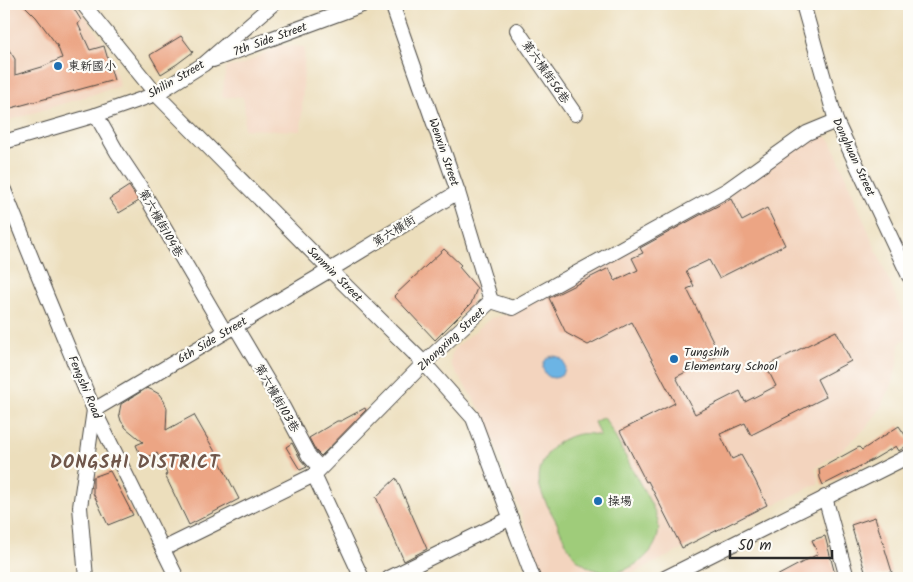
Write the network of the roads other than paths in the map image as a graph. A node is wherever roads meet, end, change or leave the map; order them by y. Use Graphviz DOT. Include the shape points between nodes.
graph roads {
  1 [pos="83,4"];
  2 [pos="274,4"];
  3 [pos="364,4"];
  4 [pos="392,4"];
  5 [pos="803,4"];
  6 [pos="516,30"];
  7 [pos="204,64"];
  8 [pos="156,94"];
  9 [pos="575,114"];
  10 [pos="96,115"];
  11 [pos="836,121"];
  12 [pos="4,142"];
  13 [pos="4,190"];
  14 [pos="458,192"];
  15 [pos="330,270"];
  16 [pos="909,276"];
  17 [pos="491,301"];
  18 [pos="230,329"];
  19 [pos="424,363"];
  20 [pos="94,410"];
  21 [pos="909,456"];
  22 [pos="317,472"];
  23 [pos="825,497"];
  24 [pos="511,518"];
  25 [pos="163,549"];
  26 [pos="86,578"];
  27 [pos="177,578"];
  28 [pos="362,578"];
  29 [pos="389,578"];
  30 [pos="534,578"];
  31 [pos="665,578"];
  32 [pos="847,578"];
  1 -- 8 [label="street, Sanmin Street"];
  2 -- 7 [label="street, Shilin Street"];
  3 -- 7 [label="street, 7th Side Street"];
  4 -- 14 [label="street, Wenxin Street"];
  5 -- 11 [label="street, Donghuan Street"];
  6 -- 9 [label="street, 第六橫街56巷"];
  7 -- 8 [label="street, Shilin Street"];
  8 -- 10 [label="street, Shilin Street"];
  8 -- 15 [label="street, Sanmin Street"];
  10 -- 12 [label="street, Shilin Street"];
  10 -- 18 [label="street, 第六橫街104巷"];
  11 -- 16 [label="street, Donghuan Street"];
  11 -- 17 [label="street, Zhongxing Street" via="807,133 726,190 513,308"];
  13 -- 20 [label="street, Fengshi Road"];
  14 -- 15 [label="street, 第六橫街"];
  14 -- 17 [label="street, Wenxin Street"];
  15 -- 18 [label="street, 6th Side Street"];
  15 -- 19 [label="street, Sanmin Street"];
  17 -- 19 [label="street, Zhongxing Street"];
  18 -- 20 [label="street, 6th Side Street"];
  18 -- 22 [label="street, 第六橫街103巷" via="283,407"];
  19 -- 22 [label="street, Zhongxing Street"];
  19 -- 24 [label="street, Sanmin Street" via="473,418"];
  20 -- 25 [label="street, Fengshi Road"];
  20 -- 26 [label="street" via="80,507"];
  21 -- 23 [label="street"];
  22 -- 25 [label="street, Zhongxing Street"];
  22 -- 28 [label="street, 第六橫街103巷"];
  23 -- 31 [label="street"];
  23 -- 32 [label="street"];
  24 -- 29 [label="street"];
  24 -- 30 [label="street, Sanmin Street"];
  25 -- 27 [label="street, Fengshi Road"];
}
